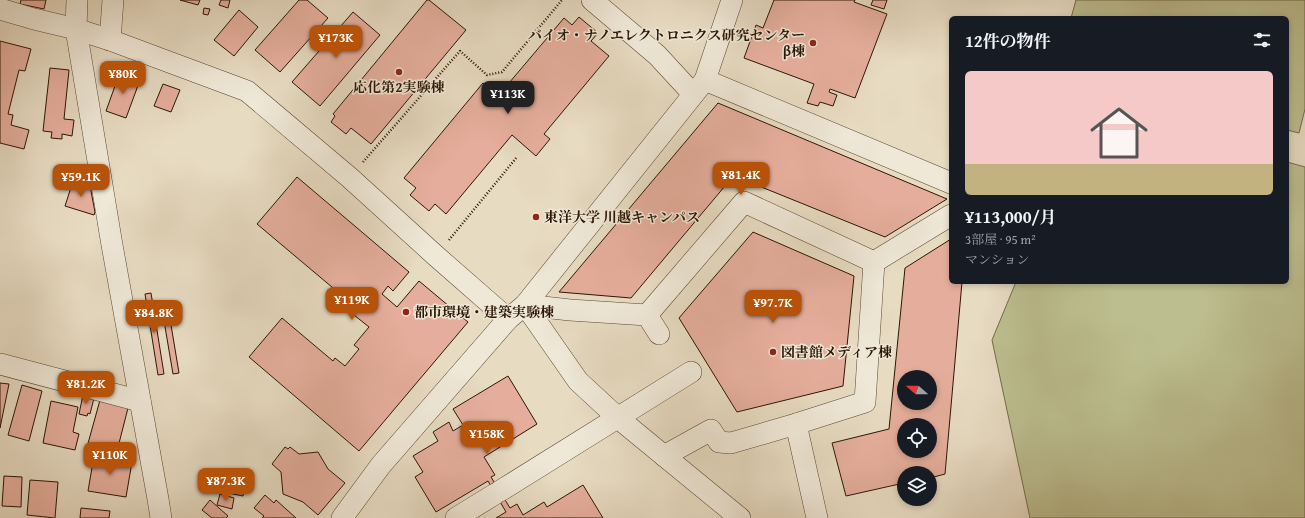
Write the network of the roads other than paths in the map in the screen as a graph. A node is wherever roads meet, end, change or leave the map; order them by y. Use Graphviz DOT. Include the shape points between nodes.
graph roads {
  1 [pos="77,0"];
  2 [pos="112,0"];
  3 [pos="592,0"];
  4 [pos="732,0"];
  5 [pos="0,9"];
  6 [pos="76,29"];
  7 [pos="110,40"];
  8 [pos="699,87"];
  9 [pos="949,182"];
  10 [pos="949,216"];
  11 [pos="874,262"];
  12 [pos="524,305"];
  13 [pos="646,315"];
  14 [pos="508,319"];
  15 [pos="659,334"];
  16 [pos="0,364"];
  17 [pos="692,372"];
  18 [pos="140,401"];
  19 [pos="618,418"];
  20 [pos="796,424"];
  21 [pos="664,456"];
  22 [pos="161,518"];
  23 [pos="342,518"];
  24 [pos="456,518"];
  25 [pos="740,518"];
  26 [pos="817,518"];
  1 -- 6 [label="street"];
  2 -- 7 [label="street"];
  3 -- 8 [label="street"];
  4 -- 8 [label="street"];
  5 -- 6 [label="street"];
  6 -- 7 [label="street"];
  6 -- 18 [label="street"];
  7 -- 14 [label="street" via="247,91 349,177"];
  8 -- 9 [label="street"];
  8 -- 12 [label="street"];
  10 -- 11 [label="street"];
  11 -- 13 [label="street" via="744,202"];
  11 -- 20 [label="street" via="865,402"];
  12 -- 13 [label="street"];
  12 -- 14 [label="street"];
  12 -- 19 [label="street" via="578,381"];
  13 -- 15 [label="street"];
  14 -- 23 [label="street" via="381,465"];
  16 -- 18 [label="street"];
  17 -- 19 [label="street"];
  18 -- 22 [label="street"];
  19 -- 21 [label="street"];
  19 -- 24 [label="street"];
  20 -- 21 [label="street" via="731,443 720,442 711,430"];
  20 -- 26 [label="street"];
  21 -- 25 [label="street"];
}
